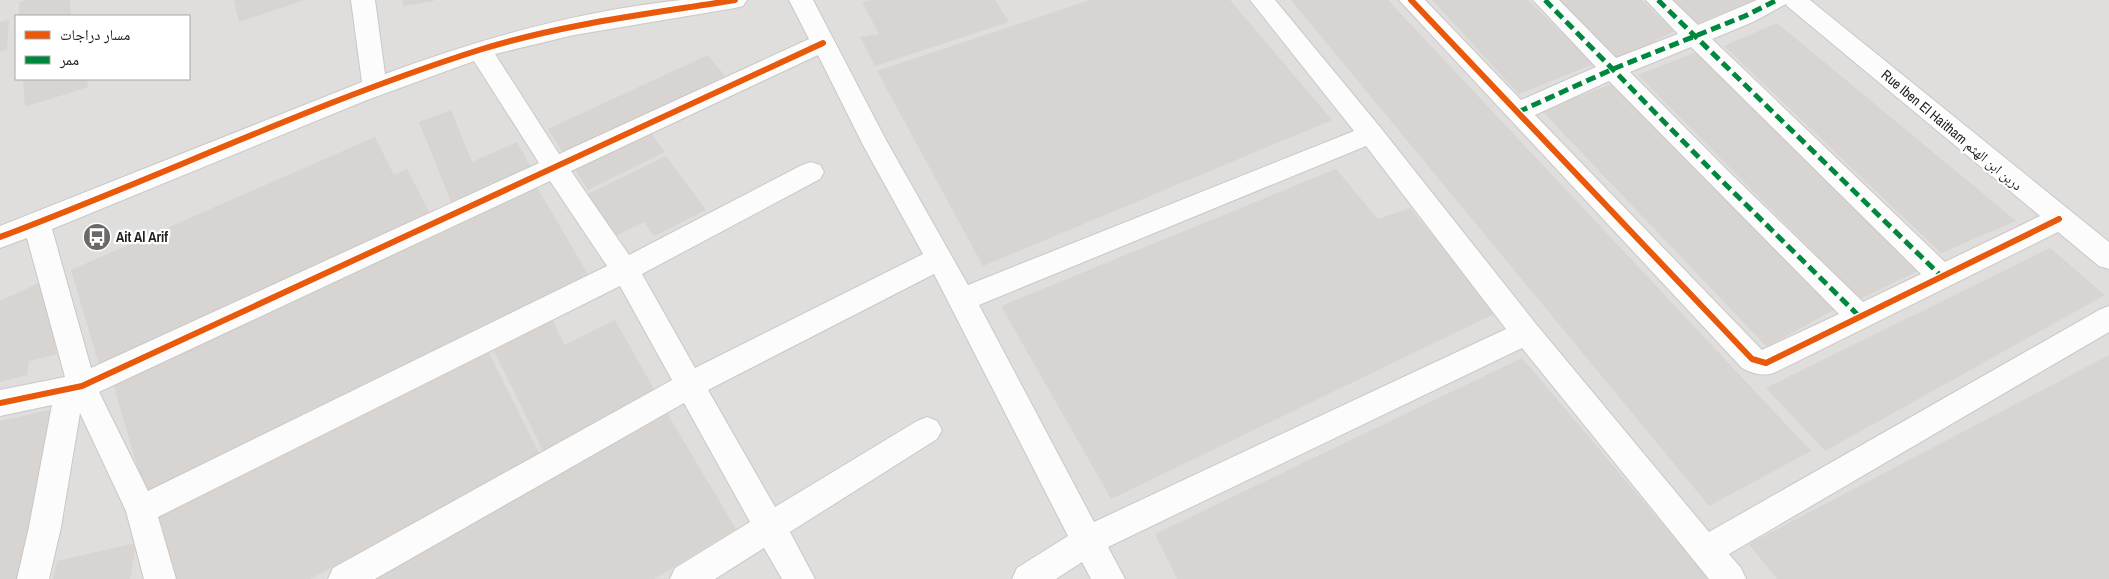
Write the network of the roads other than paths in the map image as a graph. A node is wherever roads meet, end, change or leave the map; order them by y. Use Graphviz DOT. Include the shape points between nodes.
graph roads {
  1 [pos="363,0"];
  2 [pos="735,0"];
  3 [pos="801,0"];
  4 [pos="1262,0"];
  5 [pos="1411,0"];
  6 [pos="1545,0"];
  7 [pos="1658,0"];
  8 [pos="1777,0"];
  9 [pos="1795,0"];
  10 [pos="1696,36"];
  11 [pos="823,43"];
  12 [pos="480,50"];
  13 [pos="1614,69"];
  14 [pos="375,88"];
  15 [pos="1518,112"];
  16 [pos="1371,134"];
  17 [pos="555,168"];
  18 [pos="811,172"];
  19 [pos="2059,219"];
  20 [pos="37,224"];
  21 [pos="0,238"];
  22 [pos="2109,258"];
  23 [pos="939,259"];
  24 [pos="626,270"];
  25 [pos="1941,276"];
  26 [pos="962,300"];
  27 [pos="1860,317"];
  28 [pos="2109,318"];
  29 [pos="1526,333"];
  30 [pos="689,385"];
  31 [pos="76,387"];
  32 [pos="0,403"];
  33 [pos="927,430"];
  34 [pos="141,510"];
  35 [pos="770,528"];
  36 [pos="1087,542"];
  37 [pos="1705,551"];
  38 [pos="33,579"];
  39 [pos="160,579"];
  40 [pos="344,579"];
  41 [pos="686,579"];
  42 [pos="799,579"];
  43 [pos="1028,579"];
  44 [pos="1108,579"];
  45 [pos="1730,579"];
  1 -- 14 [label="street"];
  2 -- 12 [label="street" via="548,32"];
  3 -- 11 [label="street"];
  4 -- 16 [label="street"];
  5 -- 15 [label="street"];
  6 -- 13 [label="street"];
  7 -- 10 [label="street"];
  8 -- 10 [label="street"];
  9 -- 19 [label="street, Rue Iben El Haitham دربن ابن الهثم"];
  10 -- 13 [label="street"];
  10 -- 25 [label="street"];
  11 -- 17 [label="street"];
  11 -- 23 [label="street"];
  12 -- 14 [label="street"];
  12 -- 17 [label="street"];
  13 -- 15 [label="street"];
  13 -- 27 [label="street"];
  14 -- 20 [label="street"];
  15 -- 27 [label="street" via="1752,359 1766,363"];
  16 -- 26 [label="street"];
  16 -- 29 [label="street"];
  17 -- 24 [label="street"];
  17 -- 31 [label="street"];
  18 -- 24 [label="street"];
  19 -- 22 [label="street, Rue Iben El Haitham دربن ابن الهثم"];
  19 -- 25 [label="street"];
  20 -- 21 [label="street"];
  20 -- 31 [label="street"];
  23 -- 26 [label="street"];
  23 -- 30 [label="street"];
  24 -- 30 [label="street"];
  24 -- 34 [label="street"];
  25 -- 27 [label="street"];
  26 -- 36 [label="street"];
  28 -- 37 [label="street"];
  29 -- 36 [label="street"];
  29 -- 37 [label="street"];
  30 -- 35 [label="street"];
  30 -- 40 [label="street"];
  31 -- 32 [label="street"];
  31 -- 34 [label="street"];
  31 -- 38 [label="street"];
  33 -- 35 [label="street"];
  34 -- 39 [label="street"];
  35 -- 41 [label="street"];
  35 -- 42 [label="street"];
  36 -- 43 [label="street"];
  36 -- 44 [label="street"];
  37 -- 45 [label="street"];
}
